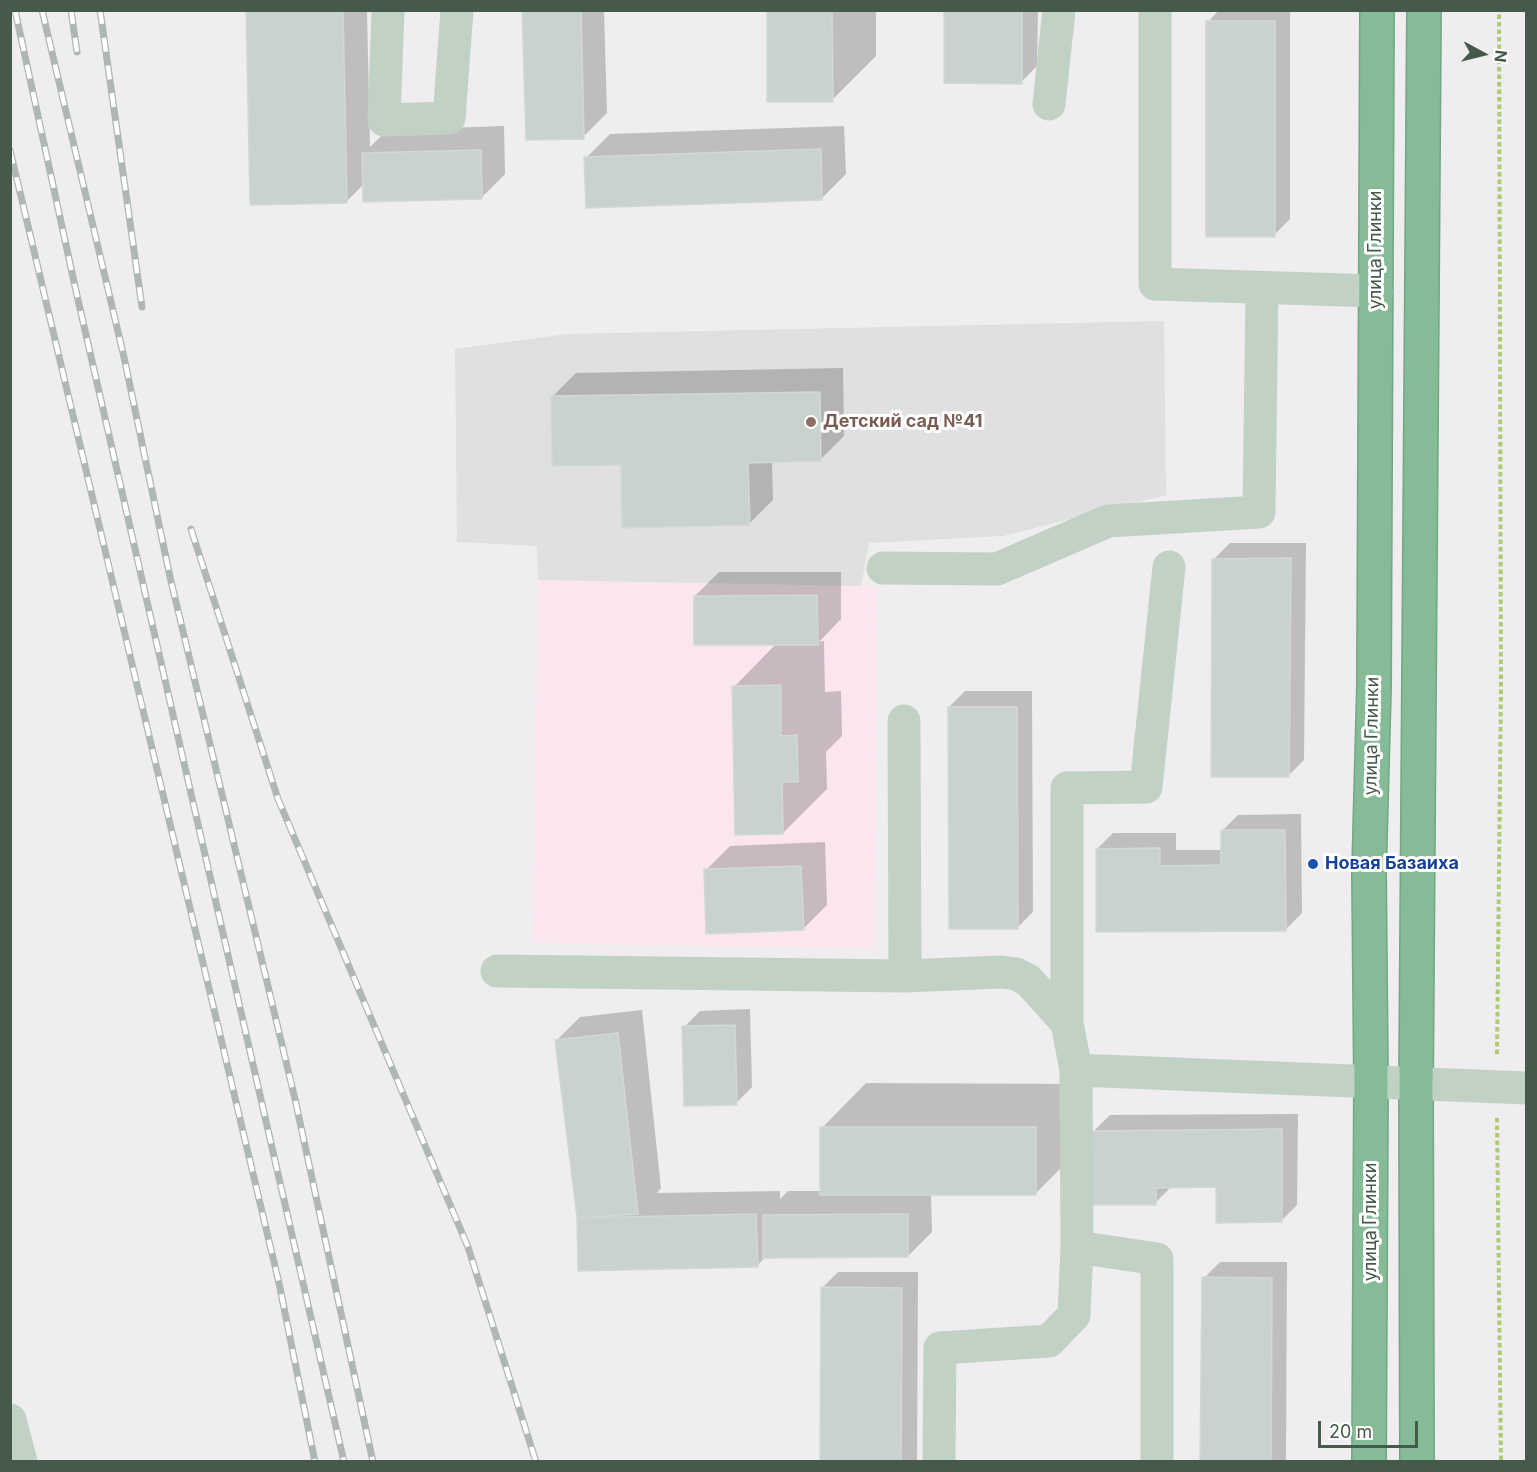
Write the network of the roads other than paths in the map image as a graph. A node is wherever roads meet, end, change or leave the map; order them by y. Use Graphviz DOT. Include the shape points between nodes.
graph roads {
  1 [pos="388,10"];
  2 [pos="457,10"];
  3 [pos="1059,10"];
  4 [pos="1155,10"];
  5 [pos="1377,10"];
  6 [pos="1424,10"];
  7 [pos="1049,104"];
  8 [pos="1262,288"];
  9 [pos="1376,291"];
  10 [pos="1169,567"];
  11 [pos="883,568"];
  12 [pos="1373,604"];
  13 [pos="1421,605"];
  14 [pos="904,721"];
  15 [pos="497,971"];
  16 [pos="904,976"];
  17 [pos="1067,1023"];
  18 [pos="1076,1070"];
  19 [pos="1371,1084"];
  20 [pos="1416,1085"];
  21 [pos="1512,1088"];
  22 [pos="1077,1247"];
  23 [pos="10,1420"];
  24 [pos="21,1461"];
  25 [pos="939,1461"];
  26 [pos="1157,1461"];
  27 [pos="1370,1461"];
  28 [pos="1417,1461"];
  1 -- 2 [label="street" via="384,120 449,118"];
  3 -- 7 [label="street"];
  4 -- 8 [label="street" via="1155,284"];
  5 -- 9 [label="highway, улица Глинки"];
  6 -- 13 [label="highway"];
  8 -- 9 [label="street"];
  8 -- 11 [label="street" via="1259,513 1108,521 997,569"];
  9 -- 12 [label="highway, улица Глинки"];
  10 -- 17 [label="street" via="1146,787 1067,788"];
  12 -- 13 [label="highway"];
  12 -- 19 [label="highway, улица Глинки"];
  13 -- 20 [label="highway"];
  14 -- 16 [label="street"];
  15 -- 16 [label="street"];
  16 -- 17 [label="street" via="1016,974 1028,980"];
  17 -- 18 [label="street"];
  18 -- 19 [label="street"];
  18 -- 22 [label="street"];
  19 -- 20 [label="street"];
  19 -- 27 [label="highway, улица Глинки"];
  20 -- 21 [label="street"];
  20 -- 28 [label="highway"];
  22 -- 25 [label="street" via="1074,1315 1049,1341 940,1348"];
  22 -- 26 [label="street" via="1157,1259"];
  23 -- 24 [label="street"];
}
